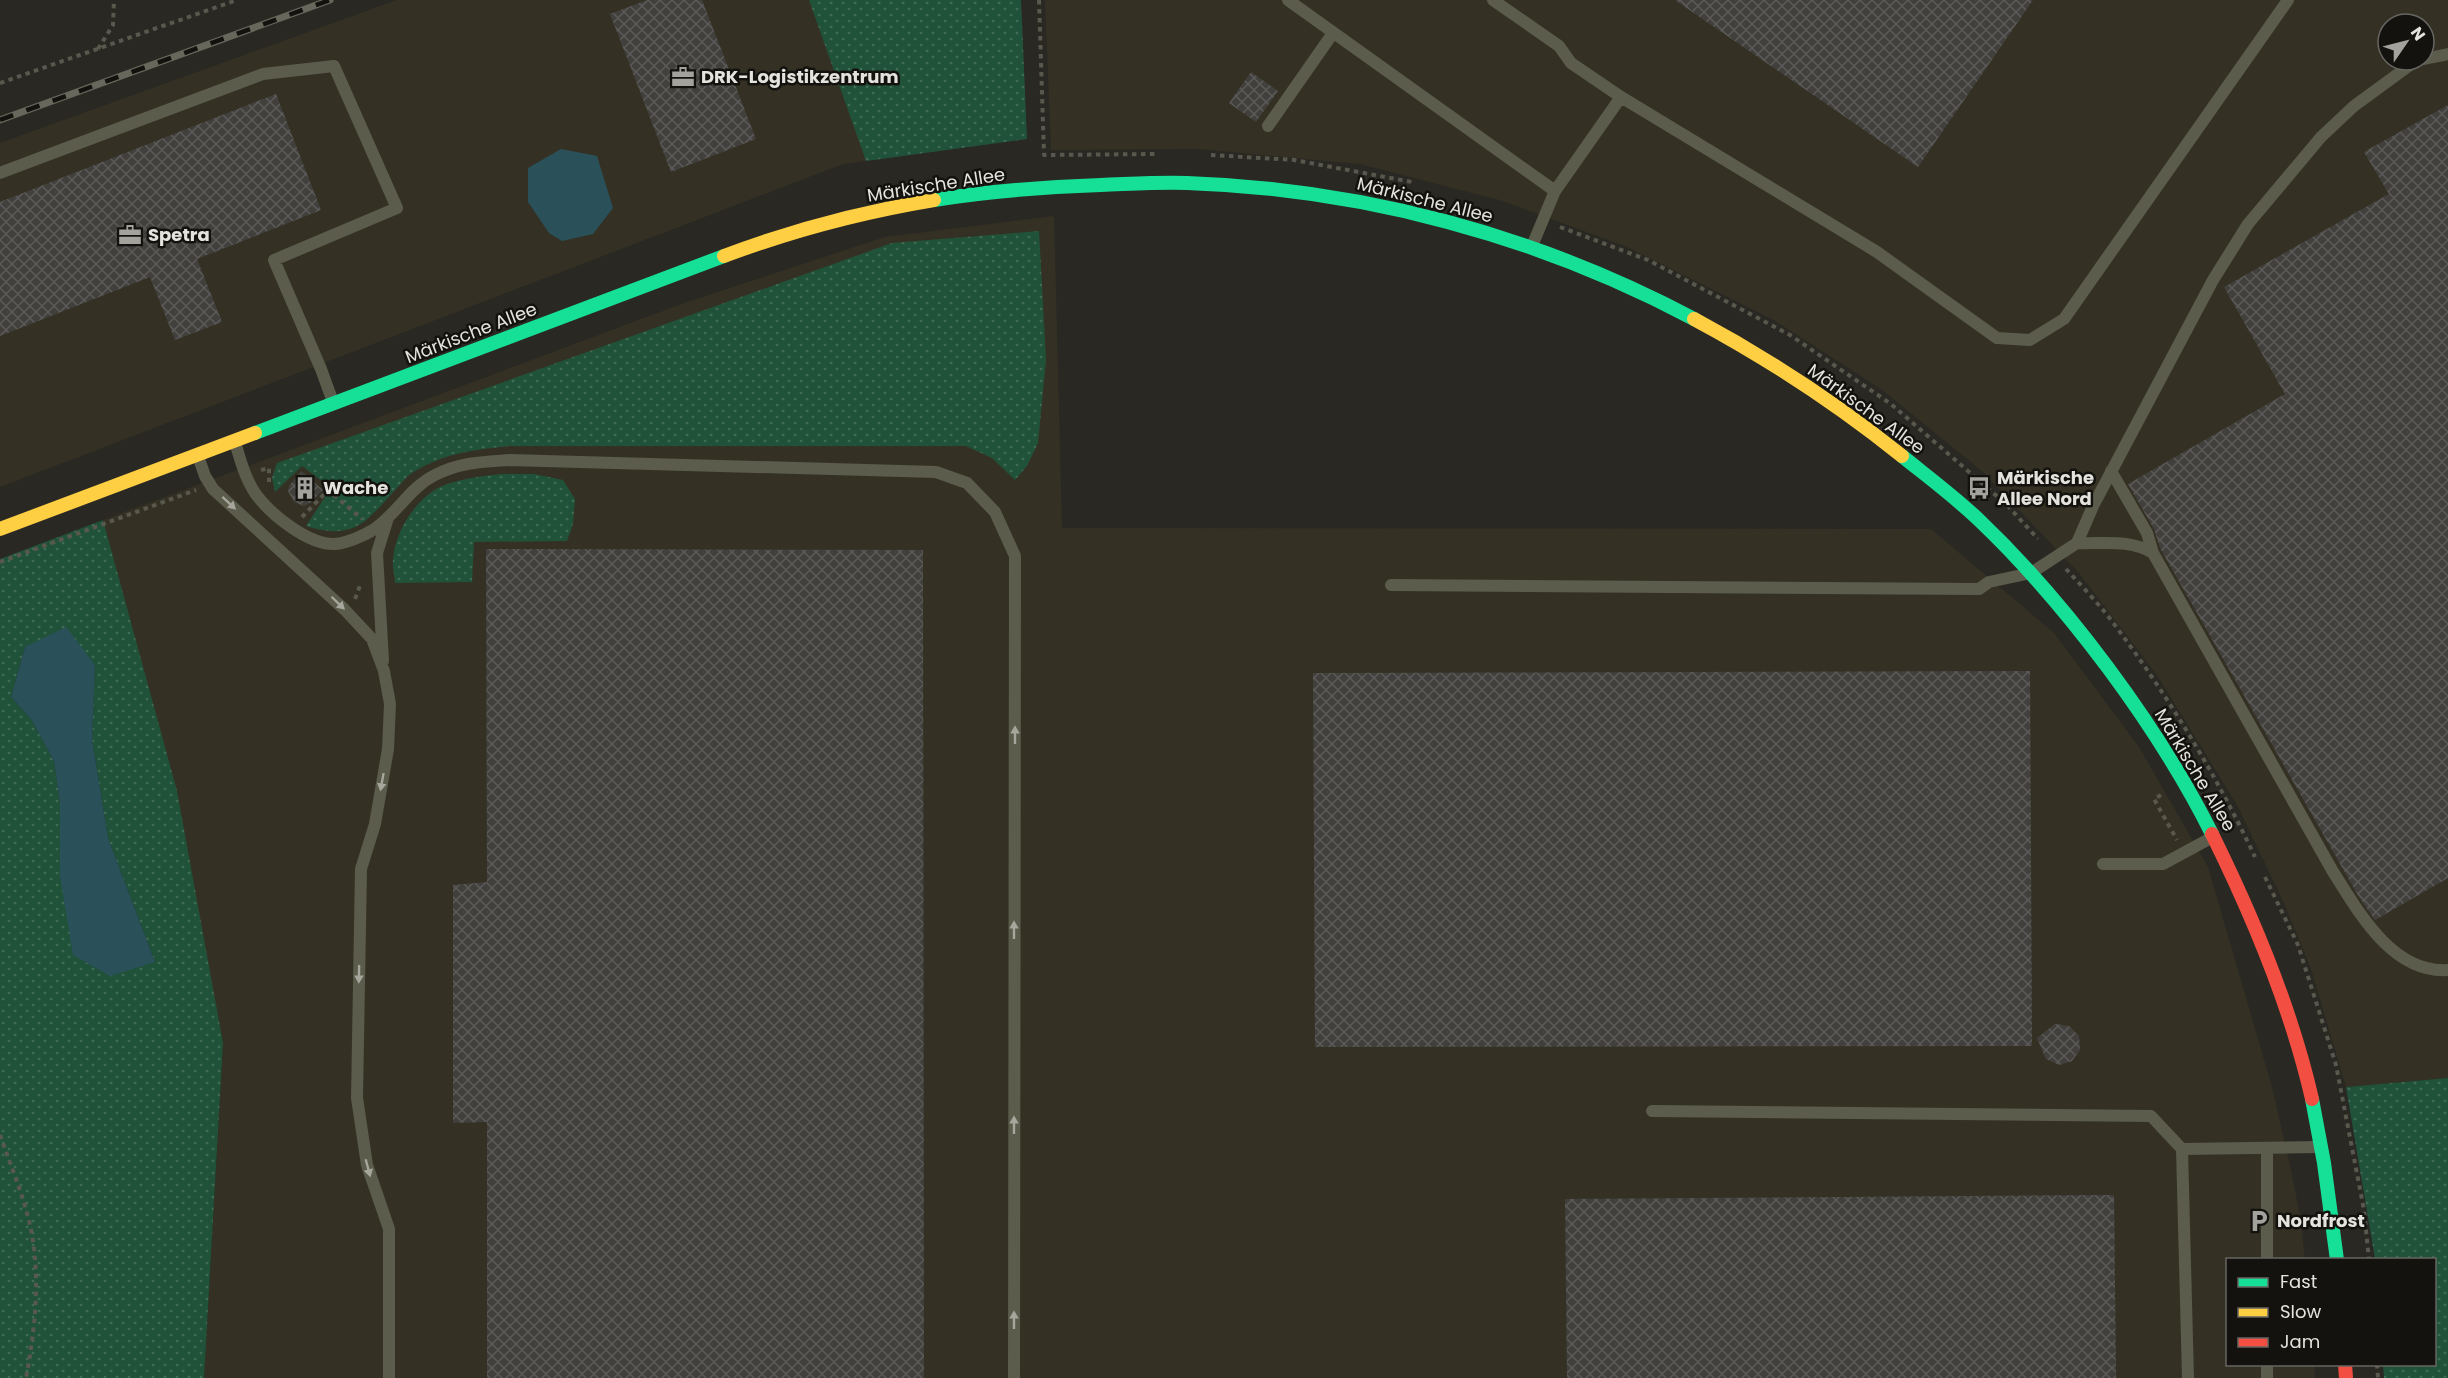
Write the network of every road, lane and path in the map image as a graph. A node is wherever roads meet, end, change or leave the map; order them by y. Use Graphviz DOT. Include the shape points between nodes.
graph roads {
  1 [pos="114,0"];
  2 [pos="237,0"];
  3 [pos="1039,0"];
  4 [pos="1288,0"];
  5 [pos="1493,0"];
  6 [pos="2288,0"];
  7 [pos="1334,33"];
  8 [pos="97,50"];
  9 [pos="2401,72"];
  10 [pos="0,83"];
  11 [pos="1621,97"];
  12 [pos="1268,126"];
  13 [pos="1162,154"];
  14 [pos="1206,154"];
  15 [pos="0,173"];
  16 [pos="1420,184"];
  17 [pos="1555,191"];
  18 [pos="1542,220"];
  19 [pos="1532,247"];
  20 [pos="334,404"];
  21 [pos="234,442"];
  22 [pos="197,455"];
  23 [pos="268,468"];
  24 [pos="2111,471"];
  25 [pos="245,474"];
  26 [pos="211,485"];
  27 [pos="388,517"];
  28 [pos="0,529"];
  29 [pos="2077,543"];
  30 [pos="2153,553"];
  31 [pos="2056,558"];
  32 [pos="0,562"];
  33 [pos="2031,573"];
  34 [pos="1391,585"];
  35 [pos="384,671"];
  36 [pos="2214,836"];
  37 [pos="2257,860"];
  38 [pos="2103,864"];
  39 [pos="2262,871"];
  40 [pos="2448,970"];
  41 [pos="1652,1111"];
  42 [pos="0,1134"];
  43 [pos="2320,1147"];
  44 [pos="2267,1148"];
  45 [pos="2182,1149"];
  46 [pos="2267,1258"];
  47 [pos="2337,1258"];
  48 [pos="2369,1258"];
  49 [pos="26,1378"];
  50 [pos="389,1378"];
  51 [pos="1014,1378"];
  52 [pos="2188,1378"];
  1 -- 8 [label="path" via="113,25"];
  2 -- 8 [label="path"];
  3 -- 13 [label="path" via="1044,154"];
  4 -- 7 [label="lane"];
  5 -- 11 [label="lane" via="1559,46 1571,63"];
  6 -- 11 [label="lane" via="2064,319 2030,340 1997,338 1877,252"];
  7 -- 12 [label="lane"];
  7 -- 17 [label="lane"];
  8 -- 10 [label="path"];
  9 -- 24 [label="lane" via="2354,106 2321,137 2248,224 2213,280"];
  11 -- 17 [label="lane"];
  14 -- 16 [label="path" via="1294,160"];
  15 -- 20 [label="lane" via="263,74 334,66 397,208 274,260"];
  17 -- 18 [label="lane"];
  18 -- 19 [label="lane"];
  18 -- 31 [label="path" via="1648,260 1790,335 1891,404 2007,505"];
  19 -- 20 [label="street, Märkische Allee" via="1362,202 1191,182 1055,186 972,196 892,207 772,238"];
  19 -- 33 [label="street, Märkische Allee" via="1659,300 1754,351 1853,417 1954,498"];
  20 -- 21 [label="street, Märkische Allee"];
  21 -- 22 [label="street, Märkische Allee"];
  21 -- 25 [label="lane"];
  22 -- 26 [label="lane"];
  22 -- 28 [label="street, Märkische Allee"];
  23 -- 25 [label="path"];
  24 -- 29 [label="lane"];
  24 -- 30 [label="lane" via="2147,533"];
  25 -- 27 [label="lane" via="269,509 308,537 334,544 350,540 375,529"];
  26 -- 32 [label="path"];
  26 -- 35 [label="lane, one-way" via="372,639"];
  27 -- 35 [label="lane" via="377,554"];
  51 -- 27 [label="lane, one-way" via="1015,556 995,512 967,483 936,472 510,460 459,464 436,474 418,485"];
  29 -- 30 [label="lane" via="2126,544"];
  29 -- 31 [label="lane"];
  30 -- 40 [label="lane" via="2362,917 2402,957 2417,966"];
  31 -- 33 [label="lane"];
  31 -- 37 [label="path" via="2107,615 2166,697 2226,797"];
  33 -- 34 [label="lane" via="1989,582 1979,589"];
  33 -- 36 [label="street, Märkische Allee" via="2112,672 2161,745"];
  35 -- 50 [label="lane, one-way" via="390,704 388,749 375,824 361,868 357,1098 367,1165 388,1229"];
  36 -- 38 [label="lane" via="2163,864"];
  36 -- 43 [label="street, Märkische Allee" via="2272,968 2305,1071"];
  39 -- 48 [label="path" via="2298,945 2336,1065 2364,1210"];
  41 -- 45 [label="lane" via="2151,1116"];
  42 -- 49 [label="path" via="28,1214 36,1264 36,1306"];
  43 -- 44 [label="lane"];
  43 -- 47 [label="street, Märkische Allee"];
  44 -- 45 [label="lane"];
  44 -- 46 [label="lane"];
  45 -- 52 [label="lane"];
}
